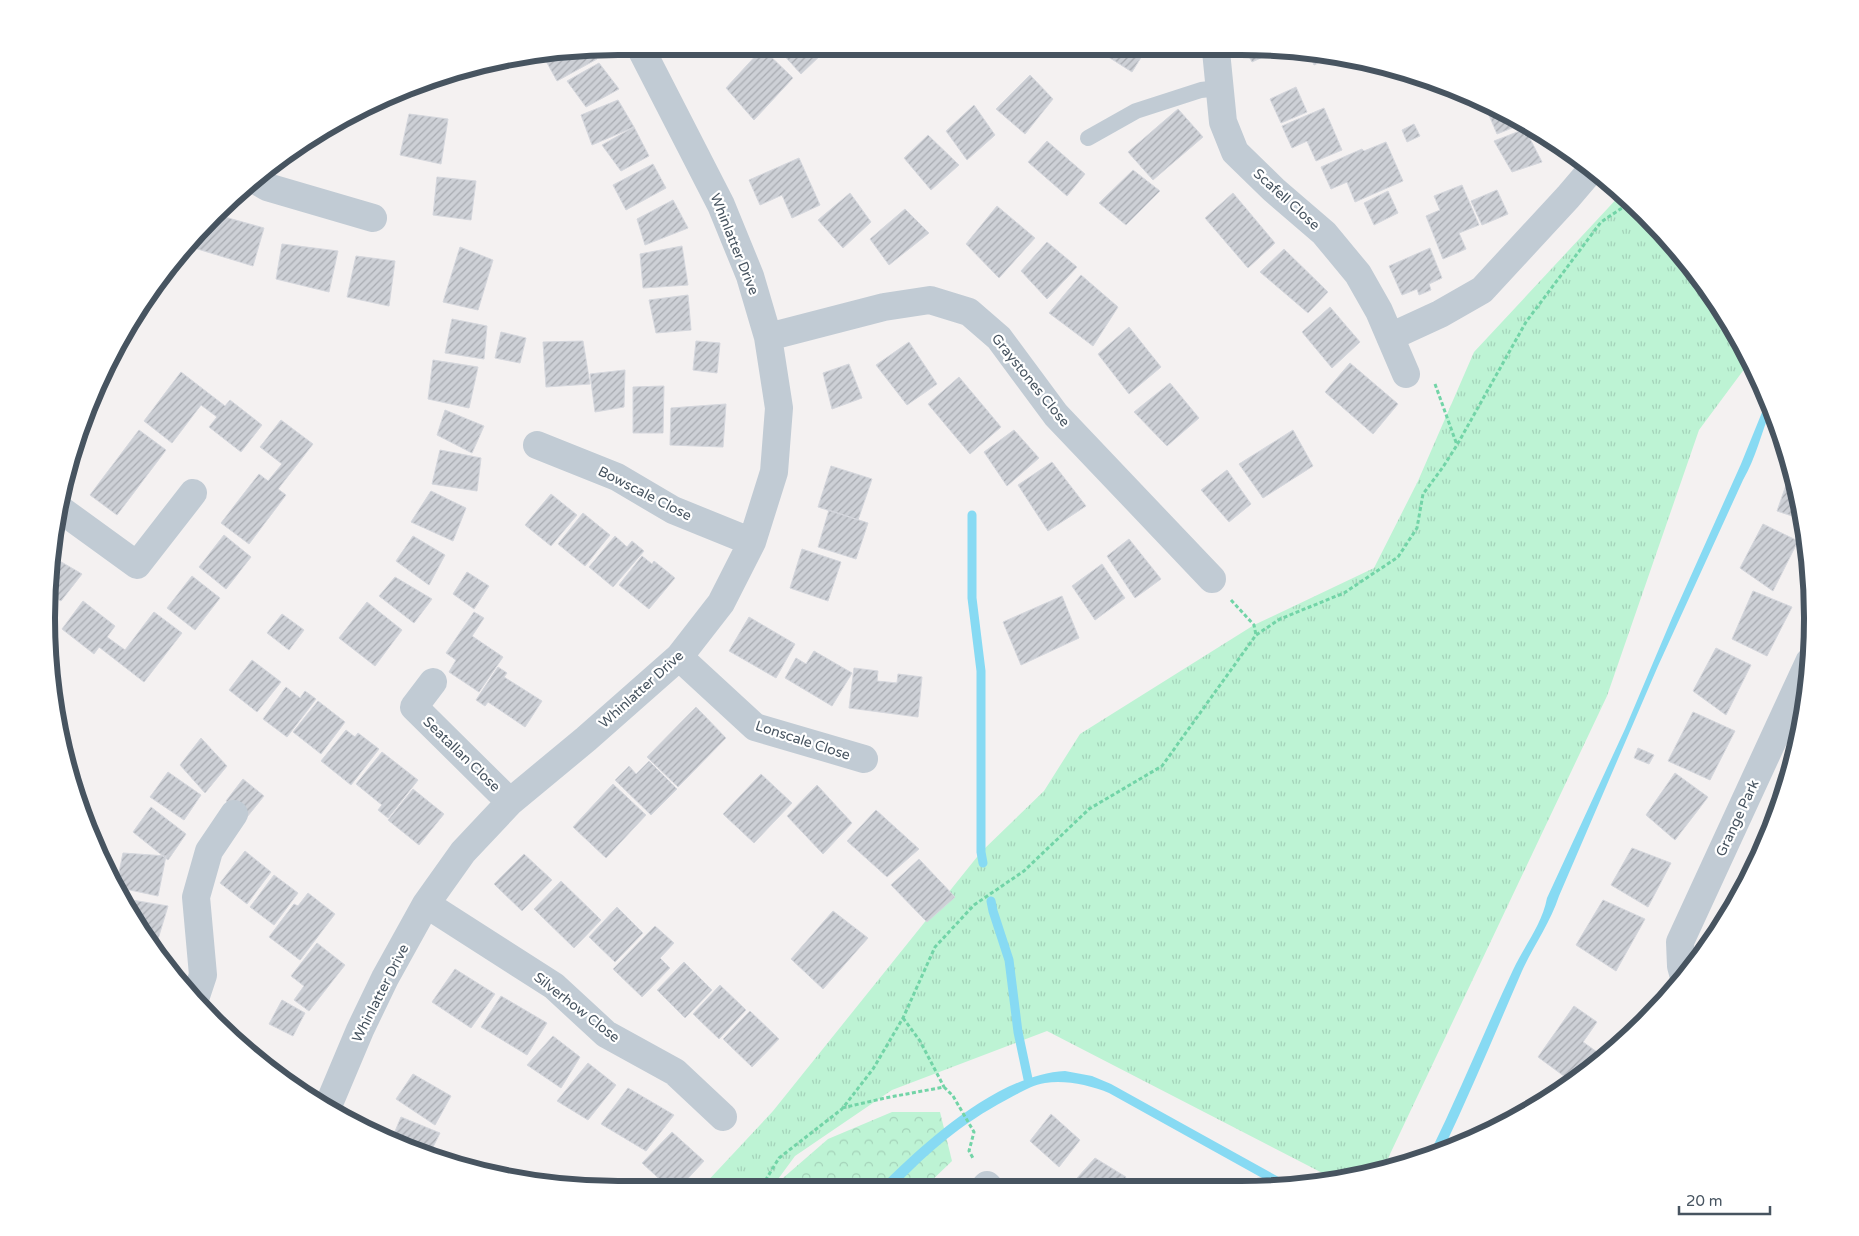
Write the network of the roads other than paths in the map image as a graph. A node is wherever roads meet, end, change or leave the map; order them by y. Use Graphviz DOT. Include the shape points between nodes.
graph roads {
  1 [pos="650,55"];
  2 [pos="1216,55"];
  3 [pos="1219,88"];
  4 [pos="1088,138"];
  5 [pos="1588,174"];
  6 [pos="261,183"];
  7 [pos="373,218"];
  8 [pos="1390,337"];
  9 [pos="768,338"];
  10 [pos="1406,374"];
  11 [pos="537,444"];
  12 [pos="193,493"];
  13 [pos="65,513"];
  14 [pos="752,542"];
  15 [pos="1212,579"];
  16 [pos="679,657"];
  17 [pos="1800,681"];
  18 [pos="433,682"];
  19 [pos="864,759"];
  20 [pos="510,802"];
  21 [pos="234,814"];
  22 [pos="426,904"];
  23 [pos="1682,968"];
  24 [pos="198,992"];
  25 [pos="325,1099"];
  26 [pos="723,1117"];
  1 -- 9 [label="street, Whinlatter Drive" via="721,205 750,276"];
  2 -- 3 [label="street, Scafell Close"];
  3 -- 4 [label="lane" via="1201,90 1136,111"];
  3 -- 8 [label="street, Scafell Close" via="1223,122 1235,152 1324,233 1358,274"];
  5 -- 8 [label="street" via="1482,290"];
  6 -- 7 [label="street"];
  8 -- 10 [label="street, Scafell Close"];
  9 -- 14 [label="street, Whinlatter Drive" via="779,408 774,472"];
  9 -- 15 [label="street, Graystones Close" via="884,307 930,300 969,312 999,338 1056,415"];
  11 -- 14 [label="street, Bowscale Close" via="617,477 673,510"];
  12 -- 13 [label="street" via="137,565"];
  14 -- 16 [label="street, Whinlatter Drive" via="721,603"];
  16 -- 19 [label="street, Lonscale Close" via="755,728"];
  16 -- 20 [label="street, Whinlatter Drive"];
  17 -- 23 [label="street, Grange Park" via="1680,942"];
  18 -- 20 [label="street, Seatallan Close" via="414,707"];
  20 -- 22 [label="street, Whinlatter Drive" via="463,852"];
  21 -- 24 [label="street" via="209,851 196,896 203,975"];
  22 -- 25 [label="street, Whinlatter Drive"];
  22 -- 26 [label="street, Silverhow Close" via="554,986 606,1034 675,1072"];
}
